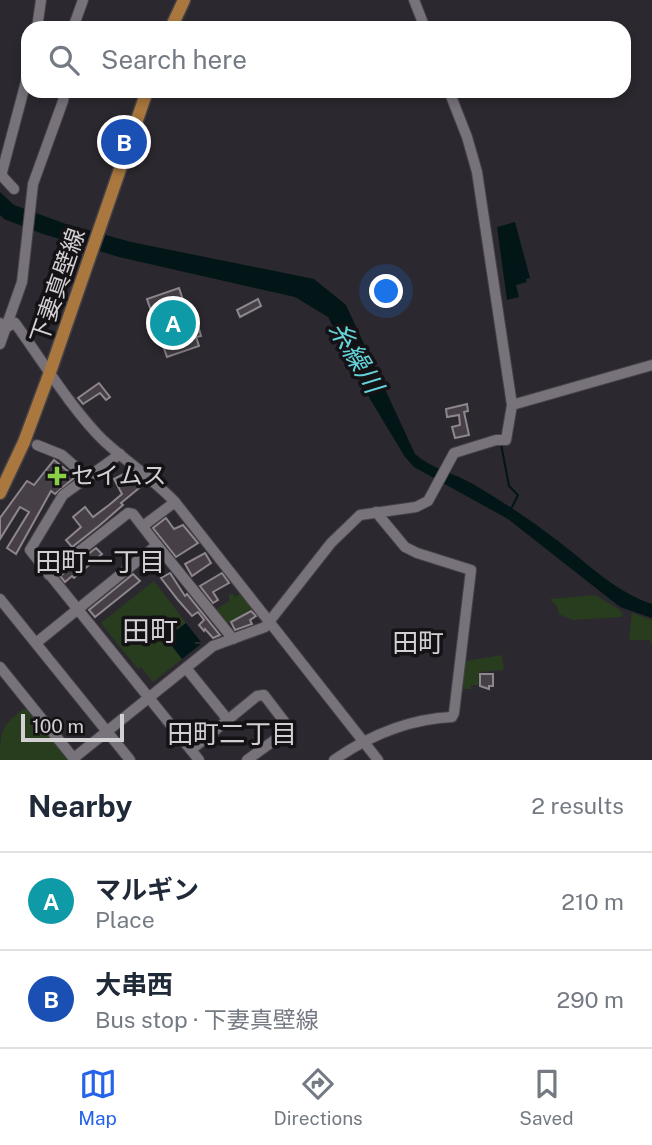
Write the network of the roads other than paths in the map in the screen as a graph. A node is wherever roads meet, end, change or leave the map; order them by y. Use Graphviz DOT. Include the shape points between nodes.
graph roads {
  1 [pos="41,0"];
  2 [pos="83,0"];
  3 [pos="184,0"];
  4 [pos="414,0"];
  5 [pos="38,21"];
  6 [pos="76,21"];
  7 [pos="174,21"];
  8 [pos="422,21"];
  9 [pos="22,98"];
  10 [pos="64,98"];
  11 [pos="145,98"];
  12 [pos="452,98"];
  13 [pos="14,189"];
  14 [pos="4,325"];
  15 [pos="1,342"];
  16 [pos="652,365"];
  17 [pos="50,372"];
  18 [pos="512,405"];
  19 [pos="37,445"];
  20 [pos="120,454"];
  21 [pos="87,477"];
  22 [pos="0,493"];
  23 [pos="175,502"];
  24 [pos="376,512"];
  25 [pos="143,526"];
  26 [pos="158,545"];
  27 [pos="49,575"];
  28 [pos="0,599"];
  29 [pos="78,610"];
  30 [pos="270,622"];
  31 [pos="233,639"];
  32 [pos="36,643"];
  33 [pos="0,667"];
  34 [pos="186,668"];
  35 [pos="149,698"];
  36 [pos="228,720"];
  37 [pos="107,732"];
  38 [pos="363,742"];
  39 [pos="191,750"];
  40 [pos="253,758"];
  41 [pos="75,759"];
  42 [pos="130,760"];
  43 [pos="199,760"];
  44 [pos="334,760"];
  45 [pos="378,760"];
  1 -- 5 [label="street"];
  2 -- 6 [label="street"];
  3 -- 7 [label="main road"];
  4 -- 8 [label="street"];
  9 -- 13 [label="street" via="2,172"];
  10 -- 14 [label="street" via="33,184 22,282"];
  11 -- 17 [label="main road, 下妻真壁線"];
  12 -- 18 [label="street" via="477,172"];
  14 -- 15 [label="street"];
  14 -- 17 [label="street" via="15,323"];
  16 -- 18 [label="street"];
  17 -- 20 [label="street" via="94,429"];
  17 -- 22 [label="main road, 下妻真壁線"];
  18 -- 24 [label="street" via="506,440 454,453 428,501"];
  19 -- 21 [label="street" via="62,455"];
  20 -- 21 [label="street"];
  20 -- 23 [label="street"];
  21 -- 27 [label="street" via="63,495 30,547"];
  23 -- 25 [label="street"];
  23 -- 30 [label="street"];
  24 -- 30 [label="street" via="360,515 349,524"];
  24 -- 38 [label="street" via="405,547 471,570 452,717 410,722"];
  25 -- 26 [label="street"];
  25 -- 27 [label="street" via="133,514 125,514"];
  26 -- 29 [label="street"];
  26 -- 31 [label="street"];
  27 -- 29 [label="street"];
  28 -- 32 [label="street"];
  29 -- 32 [label="street"];
  29 -- 35 [label="street"];
  30 -- 31 [label="street"];
  30 -- 38 [label="street"];
  31 -- 34 [label="street" via="213,646"];
  32 -- 37 [label="street"];
  33 -- 41 [label="street"];
  34 -- 35 [label="street"];
  34 -- 36 [label="street"];
  35 -- 37 [label="street"];
  35 -- 39 [label="street"];
  36 -- 39 [label="street"];
  36 -- 40 [label="street" via="264,695 290,725 289,731"];
  37 -- 41 [label="street"];
  37 -- 42 [label="street"];
  38 -- 44 [label="street"];
  38 -- 45 [label="street"];
  39 -- 43 [label="street"];
}
